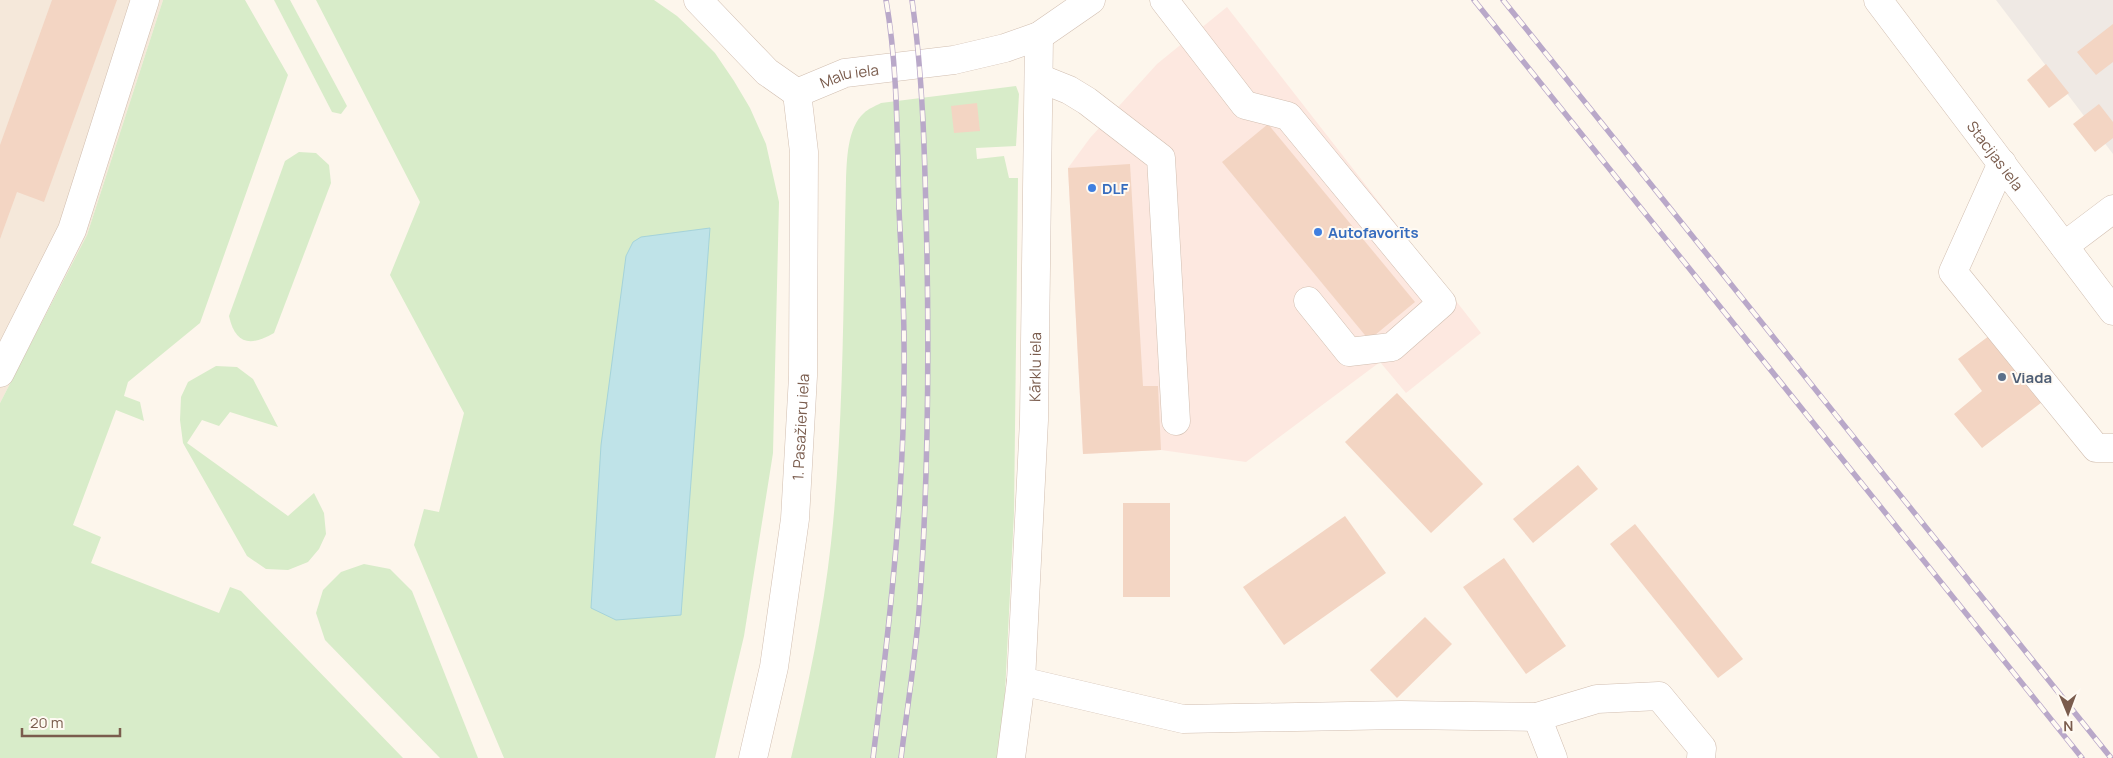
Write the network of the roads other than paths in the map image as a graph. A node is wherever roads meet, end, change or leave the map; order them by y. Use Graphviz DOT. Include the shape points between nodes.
graph roads {
  1 [pos="145,0"];
  2 [pos="698,0"];
  3 [pos="1090,0"];
  4 [pos="1164,0"];
  5 [pos="1878,0"];
  6 [pos="1039,36"];
  7 [pos="1039,78"];
  8 [pos="797,94"];
  9 [pos="2002,163"];
  10 [pos="2113,209"];
  11 [pos="2064,246"];
  12 [pos="1308,301"];
  13 [pos="2113,311"];
  14 [pos="0,373"];
  15 [pos="1176,421"];
  16 [pos="2113,448"];
  17 [pos="1021,681"];
  18 [pos="1536,717"];
  19 [pos="753,758"];
  20 [pos="1011,758"];
  21 [pos="1553,758"];
  22 [pos="1700,758"];
  1 -- 14 [label="street" via="72,230"];
  2 -- 8 [label="street" via="767,72"];
  3 -- 6 [label="street"];
  4 -- 12 [label="street" via="1245,105 1288,116 1442,303 1392,347 1349,352"];
  5 -- 9 [label="street, Stacijas iela"];
  6 -- 7 [label="street, Kārklu iela"];
  6 -- 8 [label="street, Malu iela" via="954,60 845,73"];
  7 -- 15 [label="street" via="1087,101 1161,158"];
  7 -- 17 [label="street, Kārklu iela" via="1034,420"];
  8 -- 19 [label="street, 1. Pasažieru iela" via="804,152 803,376 795,519 774,667"];
  9 -- 11 [label="street, Stacijas iela"];
  9 -- 16 [label="street" via="1952,272 2096,448"];
  10 -- 11 [label="street"];
  11 -- 13 [label="street, Stacijas iela"];
  17 -- 18 [label="street" via="1183,719 1401,715"];
  17 -- 20 [label="street, Kārklu iela"];
  18 -- 21 [label="street"];
  18 -- 22 [label="street" via="1597,700 1659,696 1702,748"];
}
